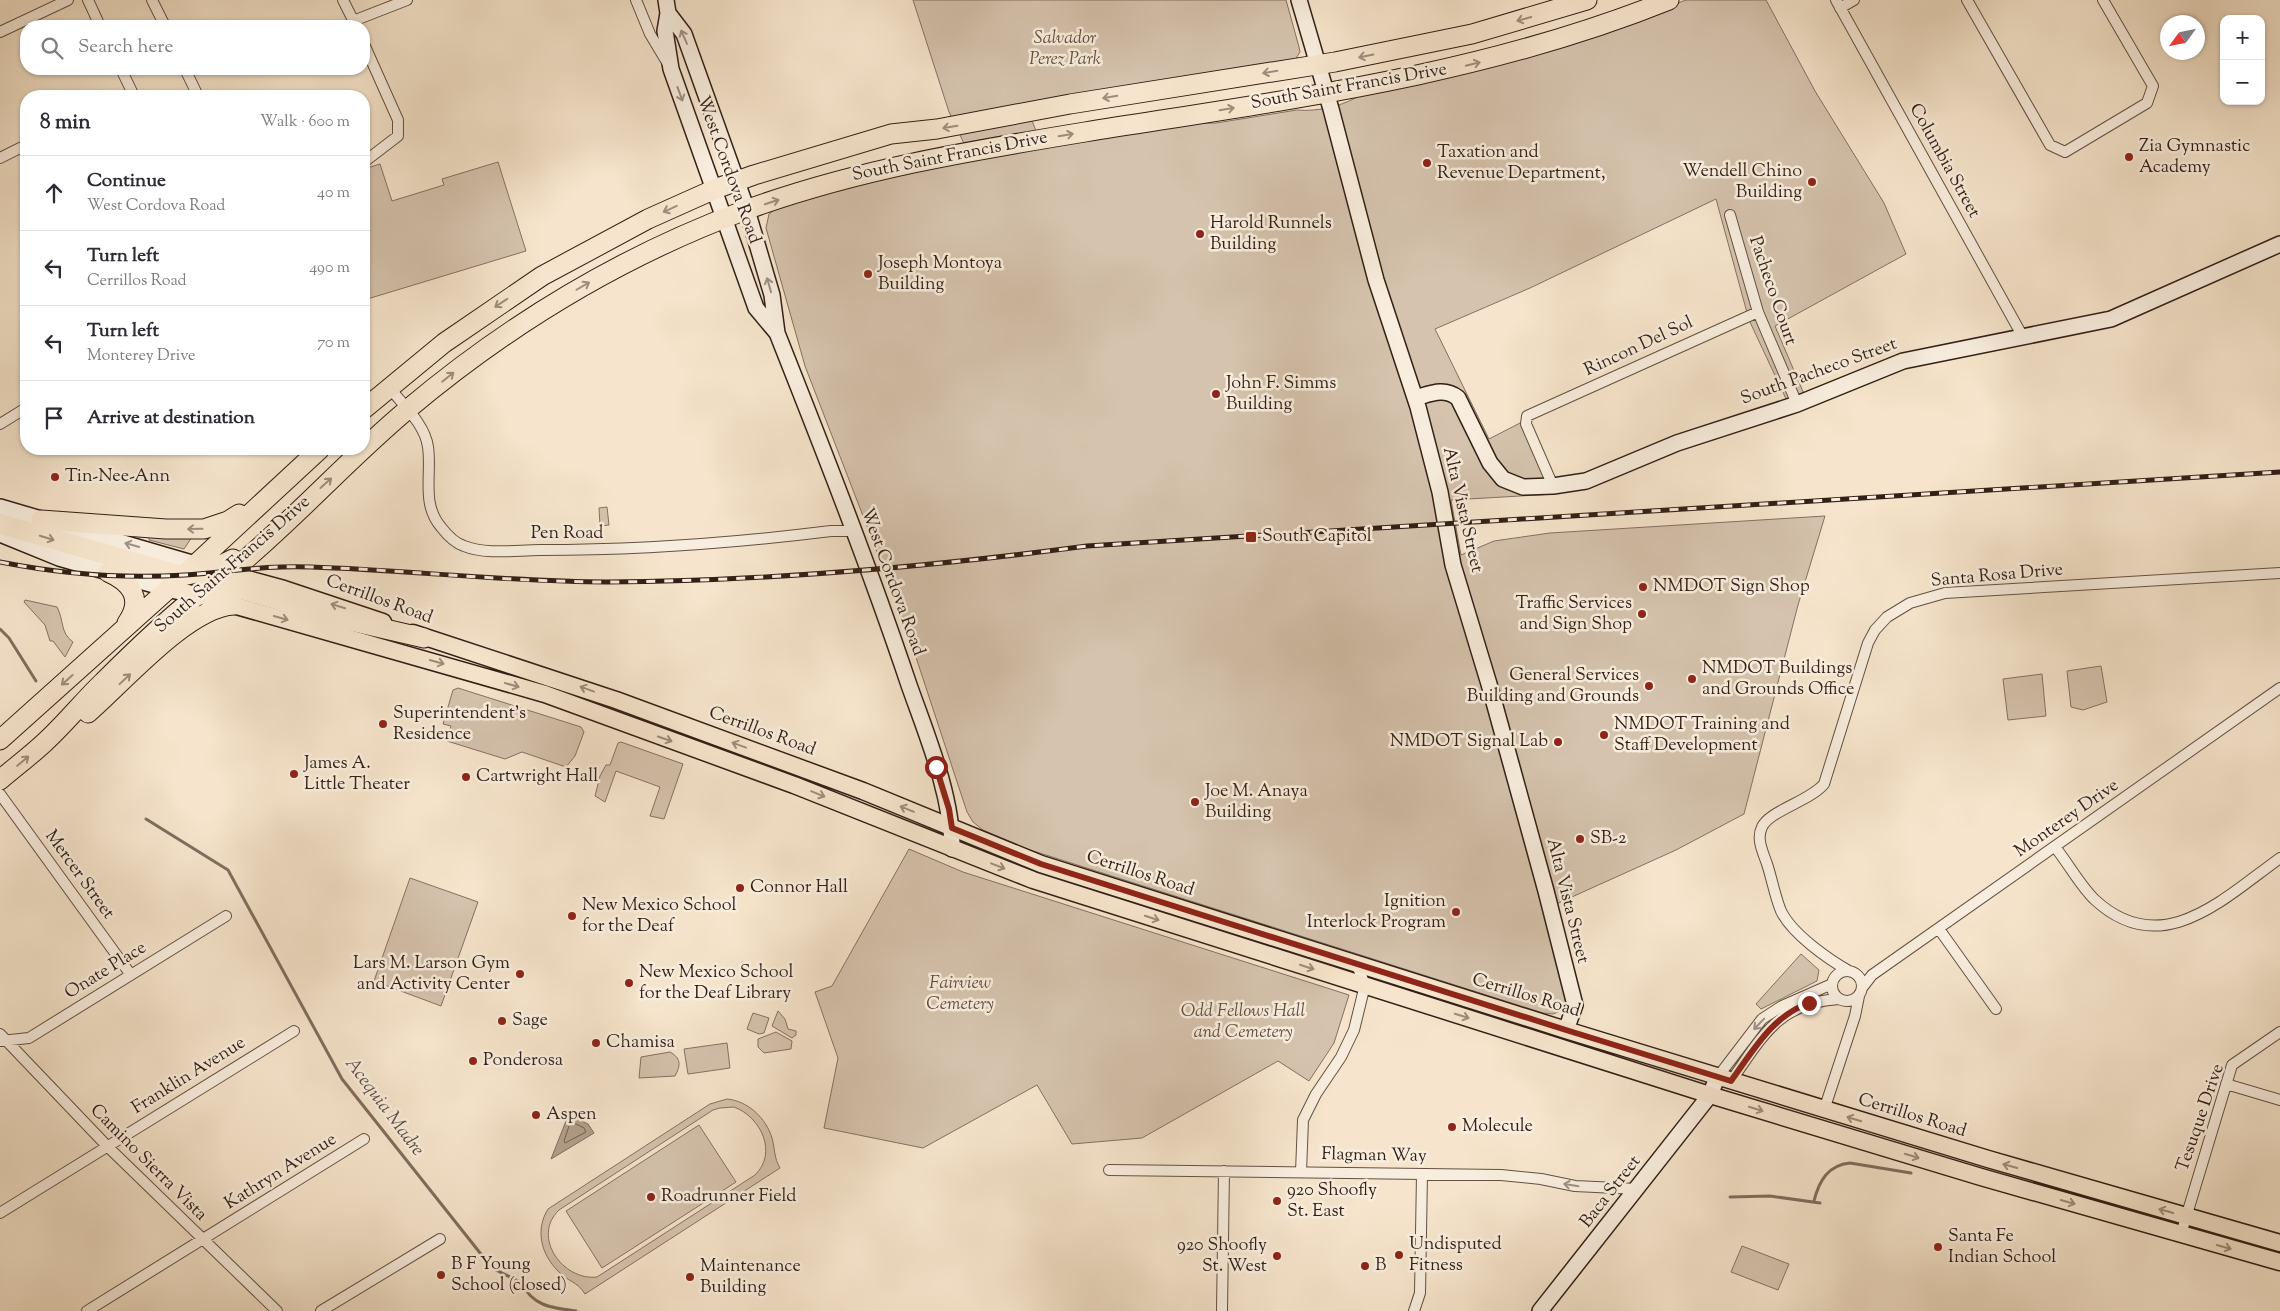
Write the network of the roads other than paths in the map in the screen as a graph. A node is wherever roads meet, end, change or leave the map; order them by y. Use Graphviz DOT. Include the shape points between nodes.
graph roads {
  1 [pos="68,0"];
  2 [pos="88,0"];
  3 [pos="152,0"];
  4 [pos="343,0"];
  5 [pos="407,0"];
  6 [pos="636,0"];
  7 [pos="1299,0"];
  8 [pos="1587,0"];
  9 [pos="1669,0"];
  10 [pos="1854,0"];
  11 [pos="1967,0"];
  12 [pos="2103,0"];
  13 [pos="1838,4"];
  14 [pos="667,6"];
  15 [pos="26,20"];
  16 [pos="97,20"];
  17 [pos="162,20"];
  18 [pos="353,20"];
  19 [pos="364,20"];
  20 [pos="20,23"];
  21 [pos="0,32"];
  22 [pos="370,58"];
  23 [pos="1318,64"];
  24 [pos="671,69"];
  25 [pos="124,75"];
  26 [pos="188,75"];
  27 [pos="131,90"];
  28 [pos="195,90"];
  29 [pos="1326,92"];
  30 [pos="20,149"];
  31 [pos="370,157"];
  32 [pos="0,158"];
  33 [pos="737,181"];
  34 [pos="715,189"];
  35 [pos="747,210"];
  36 [pos="1730,215"];
  37 [pos="726,218"];
  38 [pos="2280,244"];
  39 [pos="1758,312"];
  40 [pos="777,333"];
  41 [pos="2023,337"];
  42 [pos="389,387"];
  43 [pos="1415,398"];
  44 [pos="370,404"];
  45 [pos="1797,404"];
  46 [pos="406,410"];
  47 [pos="20,412"];
  48 [pos="0,424"];
  49 [pos="370,443"];
  50 [pos="313,455"];
  51 [pos="357,455"];
  52 [pos="282,482"];
  53 [pos="1554,486"];
  54 [pos="0,507"];
  55 [pos="41,520"];
  56 [pos="0,524"];
  57 [pos="854,531"];
  58 [pos="0,534"];
  59 [pos="108,572"];
  60 [pos="2280,574"];
  61 [pos="198,580"];
  62 [pos="234,605"];
  63 [pos="128,625"];
  64 [pos="424,638"];
  65 [pos="2280,688"];
  66 [pos="0,740"];
  67 [pos="46,742"];
  68 [pos="763,754"];
  69 [pos="757,771"];
  70 [pos="0,780"];
  71 [pos="0,794"];
  72 [pos="952,828"];
  73 [pos="2055,847"];
  74 [pos="952,849"];
  75 [pos="2280,858"];
  76 [pos="226,916"];
  77 [pos="1939,929"];
  78 [pos="1829,960"];
  79 [pos="1356,963"];
  80 [pos="1853,973"];
  81 [pos="131,975"];
  82 [pos="1872,975"];
  83 [pos="1833,981"];
  84 [pos="1365,986"];
  85 [pos="1861,992"];
  86 [pos="1841,1000"];
  87 [pos="1996,1009"];
  88 [pos="1855,1016"];
  89 [pos="1566,1030"];
  90 [pos="294,1031"];
  91 [pos="2280,1032"];
  92 [pos="1,1038"];
  93 [pos="1724,1080"];
  94 [pos="2226,1084"];
  95 [pos="1710,1095"];
  96 [pos="2280,1100"];
  97 [pos="1824,1110"];
  98 [pos="364,1139"];
  99 [pos="107,1146"];
  100 [pos="1109,1170"];
  101 [pos="1224,1171"];
  102 [pos="1301,1172"];
  103 [pos="1422,1174"];
  104 [pos="1637,1189"];
  105 [pos="0,1212"];
  106 [pos="2186,1217"];
  107 [pos="2181,1234"];
  108 [pos="440,1239"];
  109 [pos="203,1240"];
  110 [pos="2280,1243"];
  111 [pos="2280,1262"];
  112 [pos="87,1311"];
  113 [pos="277,1311"];
  114 [pos="321,1311"];
  115 [pos="1222,1311"];
  116 [pos="1414,1311"];
  117 [pos="1540,1311"];
  1 -- 15 [label="street"];
  2 -- 16 [label="street"];
  3 -- 17 [label="street"];
  4 -- 18 [label="street"];
  5 -- 19 [label="street"];
  6 -- 24 [label="street" via="650,34"];
  7 -- 23 [label="street, Alta Vista Street"];
  8 -- 23 [label="highway, South Saint Francis Drive, one-way" via="1448,40"];
  29 -- 9 [label="highway, South Saint Francis Drive, one-way" via="1416,77 1505,55 1590,30"];
  10 -- 13 [label="street"];
  11 -- 12 [label="street" via="2050,145 2065,152 2148,103 2153,86"];
  13 -- 41 [label="street, Columbia Street"];
  14 -- 24 [label="street, West Cordova Road" via="665,32"];
  33 -- 14 [label="street, West Cordova Road, one-way" via="684,34"];
  20 -- 21 [label="street"];
  22 -- 31 [label="street" via="398,120 398,136"];
  23 -- 29 [label="street, Alta Vista Street"];
  23 -- 33 [label="highway, South Saint Francis Drive, one-way" via="937,129 891,134"];
  24 -- 34 [label="street, West Cordova Road, one-way"];
  25 -- 27 [label="street"];
  26 -- 28 [label="street"];
  35 -- 29 [label="highway, South Saint Francis Drive, one-way" via="845,178 942,155"];
  29 -- 43 [label="street, Alta Vista Street" via="1376,280"];
  30 -- 32 [label="street"];
  33 -- 34 [label="highway, South Saint Francis Drive"];
  33 -- 35 [label="street, West Cordova Road"];
  34 -- 37 [label="street, West Cordova Road"];
  34 -- 42 [label="highway, South Saint Francis Drive, one-way" via="602,242 542,276 458,333"];
  35 -- 37 [label="highway, South Saint Francis Drive"];
  40 -- 35 [label="street, West Cordova Road, one-way" via="772,295"];
  36 -- 39 [label="street, Pacheco Court"];
  37 -- 40 [label="street, West Cordova Road" via="756,308"];
  46 -- 37 [label="highway, South Saint Francis Drive, one-way" via="471,358 548,307 630,261"];
  38 -- 41 [label="street, South Pacheco Street" via="2110,319"];
  39 -- 45 [label="street, Pacheco Court"];
  39 -- 53 [label="street, Rincon Del Sol" via="1527,416 1526,424"];
  40 -- 57 [label="street, West Cordova Road"];
  41 -- 45 [label="street, South Pacheco Street" via="1903,361"];
  42 -- 44 [label="highway, South Saint Francis Drive"];
  42 -- 46 [label="street, Pen Road"];
  43 -- 53 [label="street, South Pacheco Street" via="1440,391 1454,394 1465,409 1490,463 1503,478 1524,487"];
  43 -- 89 [label="street, Alta Vista Street" via="1440,492 1453,565 1490,684 1573,999 1573,1015"];
  45 -- 53 [label="street, South Pacheco Street" via="1677,442 1586,481"];
  49 -- 46 [label="highway, South Saint Francis Drive, one-way"];
  46 -- 57 [label="street, Pen Road" via="424,434 428,447 428,492 434,518 448,535 465,546 492,550 612,550"];
  47 -- 48 [label="street"];
  50 -- 52 [label="highway, South Saint Francis Drive"];
  61 -- 51 [label="highway, South Saint Francis Drive, one-way" via="265,540"];
  52 -- 55 [label="highway, one-way" via="228,521 204,529"];
  52 -- 61 [label="highway, South Saint Francis Drive"];
  54 -- 55 [label="street"];
  61 -- 55 [label="street, one-way"];
  56 -- 61 [label="highway, one-way"];
  57 -- 72 [label="street, West Cordova Road" via="913,696 949,809"];
  58 -- 59 [label="street" via="43,552"];
  59 -- 61 [label="street"];
  59 -- 63 [label="highway" via="129,586 134,597 135,609"];
  60 -- 78 [label="street, Santa Rosa Drive" via="1945,593 1910,603 1886,617 1868,643 1824,784 1818,792 1770,818 1762,826 1760,840 1782,912 1792,926"];
  61 -- 62 [label="main road"];
  61 -- 63 [label="highway, South Saint Francis Drive"];
  64 -- 61 [label="highway, one-way"];
  61 -- 67 [label="highway, South Saint Francis Drive"];
  67 -- 62 [label="highway, one-way" via="77,722 183,627 217,608"];
  62 -- 69 [label="main road, one-way" via="544,694"];
  63 -- 66 [label="highway, South Saint Francis Drive, one-way"];
  68 -- 64 [label="main road, Cerrillos Road, one-way" via="576,685"];
  65 -- 73 [label="street, Monterey Drive"];
  70 -- 67 [label="highway, South Saint Francis Drive, one-way"];
  68 -- 69 [label="main road"];
  72 -- 68 [label="main road, Cerrillos Road, one-way"];
  69 -- 74 [label="main road, one-way"];
  71 -- 81 [label="street, Mercer Street"];
  72 -- 74 [label="street, West Cordova Road"];
  72 -- 79 [label="main road, Cerrillos Road" via="1041,864"];
  73 -- 75 [label="street" via="2093,897 2112,914 2140,924 2164,927 2194,917"];
  73 -- 77 [label="street, Monterey Drive"];
  74 -- 84 [label="main road, one-way" via="1033,880"];
  76 -- 81 [label="street, Onate Place"];
  77 -- 82 [label="street, Monterey Drive"];
  77 -- 87 [label="street"];
  78 -- 80 [label="street"];
  78 -- 83 [label="street"];
  79 -- 84 [label="street"];
  79 -- 89 [label="main road, Cerrillos Road"];
  80 -- 82 [label="street"];
  80 -- 83 [label="street" via="1841,972"];
  80 -- 85 [label="street"];
  81 -- 92 [label="street, Onate Place" via="29,1038"];
  82 -- 85 [label="street, Monterey Drive"];
  83 -- 86 [label="street" via="1833,992"];
  83 -- 93 [label="street, one-way" via="1762,1019"];
  84 -- 95 [label="main road, one-way"];
  84 -- 102 [label="street" via="1354,1030 1302,1120"];
  85 -- 86 [label="street" via="1852,1001"];
  85 -- 88 [label="street, Monterey Drive"];
  86 -- 88 [label="street"];
  86 -- 93 [label="street" via="1809,1003 1785,1015"];
  88 -- 97 [label="street, Monterey Drive"];
  89 -- 93 [label="main road, Cerrillos Road"];
  90 -- 99 [label="street, Franklin Avenue"];
  91 -- 94 [label="street, Tesuque Drive" via="2232,1065"];
  92 -- 99 [label="street, Camino Sierra Vista"];
  93 -- 95 [label="street, Baca Street"];
  93 -- 97 [label="main road, Cerrillos Road"];
  94 -- 96 [label="street"];
  94 -- 106 [label="street, Tesuque Drive"];
  95 -- 104 [label="street, Baca Street"];
  95 -- 107 [label="main road, one-way"];
  106 -- 97 [label="main road, Cerrillos Road, one-way"];
  98 -- 109 [label="street, Kathryn Avenue"];
  99 -- 105 [label="street, Franklin Avenue"];
  99 -- 109 [label="street, Camino Sierra Vista"];
  100 -- 101 [label="street, Flagman Way"];
  101 -- 102 [label="street, Flagman Way"];
  101 -- 115 [label="street"];
  102 -- 103 [label="street, Flagman Way"];
  104 -- 103 [label="street, Flagman Way, one-way" via="1575,1186 1495,1175"];
  103 -- 116 [label="street" via="1420,1293"];
  104 -- 117 [label="street, Baca Street"];
  106 -- 107 [label="street, Tesuque Drive"];
  106 -- 110 [label="main road, Cerrillos Road"];
  107 -- 111 [label="main road, one-way"];
  108 -- 114 [label="street"];
  109 -- 112 [label="street, Kathryn Avenue"];
  109 -- 113 [label="street, Camino Sierra Vista"];
}
